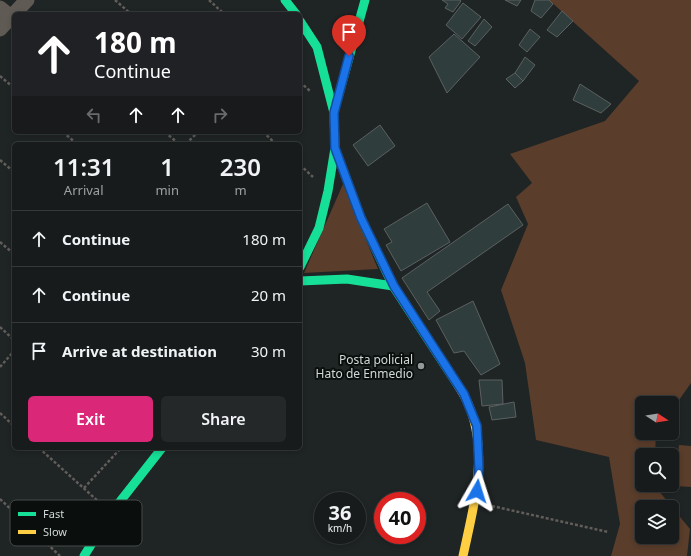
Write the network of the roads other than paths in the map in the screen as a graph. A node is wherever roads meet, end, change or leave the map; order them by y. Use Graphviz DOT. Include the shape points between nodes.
graph roads {
  1 [pos="27,0"];
  2 [pos="285,0"];
  3 [pos="365,0"];
  4 [pos="294,12"];
  5 [pos="5,13"];
  6 [pos="302,24"];
  7 [pos="0,29"];
  8 [pos="334,113"];
  9 [pos="335,148"];
  10 [pos="302,263"];
  11 [pos="302,281"];
  12 [pos="394,286"];
  13 [pos="160,450"];
  14 [pos="121,500"];
  15 [pos="90,546"];
  16 [pos="84,556"];
  17 [pos="463,556"];
  1 -- 5 [label="street"];
  2 -- 4 [label="street"];
  3 -- 8 [label="street"];
  5 -- 7 [label="street"];
  6 -- 8 [label="street" via="317,47"];
  8 -- 9 [label="street"];
  9 -- 10 [label="street" via="319,228"];
  9 -- 12 [label="street" via="361,218"];
  11 -- 12 [label="street" via="326,277 360,278"];
  12 -- 17 [label="street" via="464,394 477,426 479,469 476,502"];
  13 -- 14 [label="street"];
  15 -- 16 [label="street"];
}
